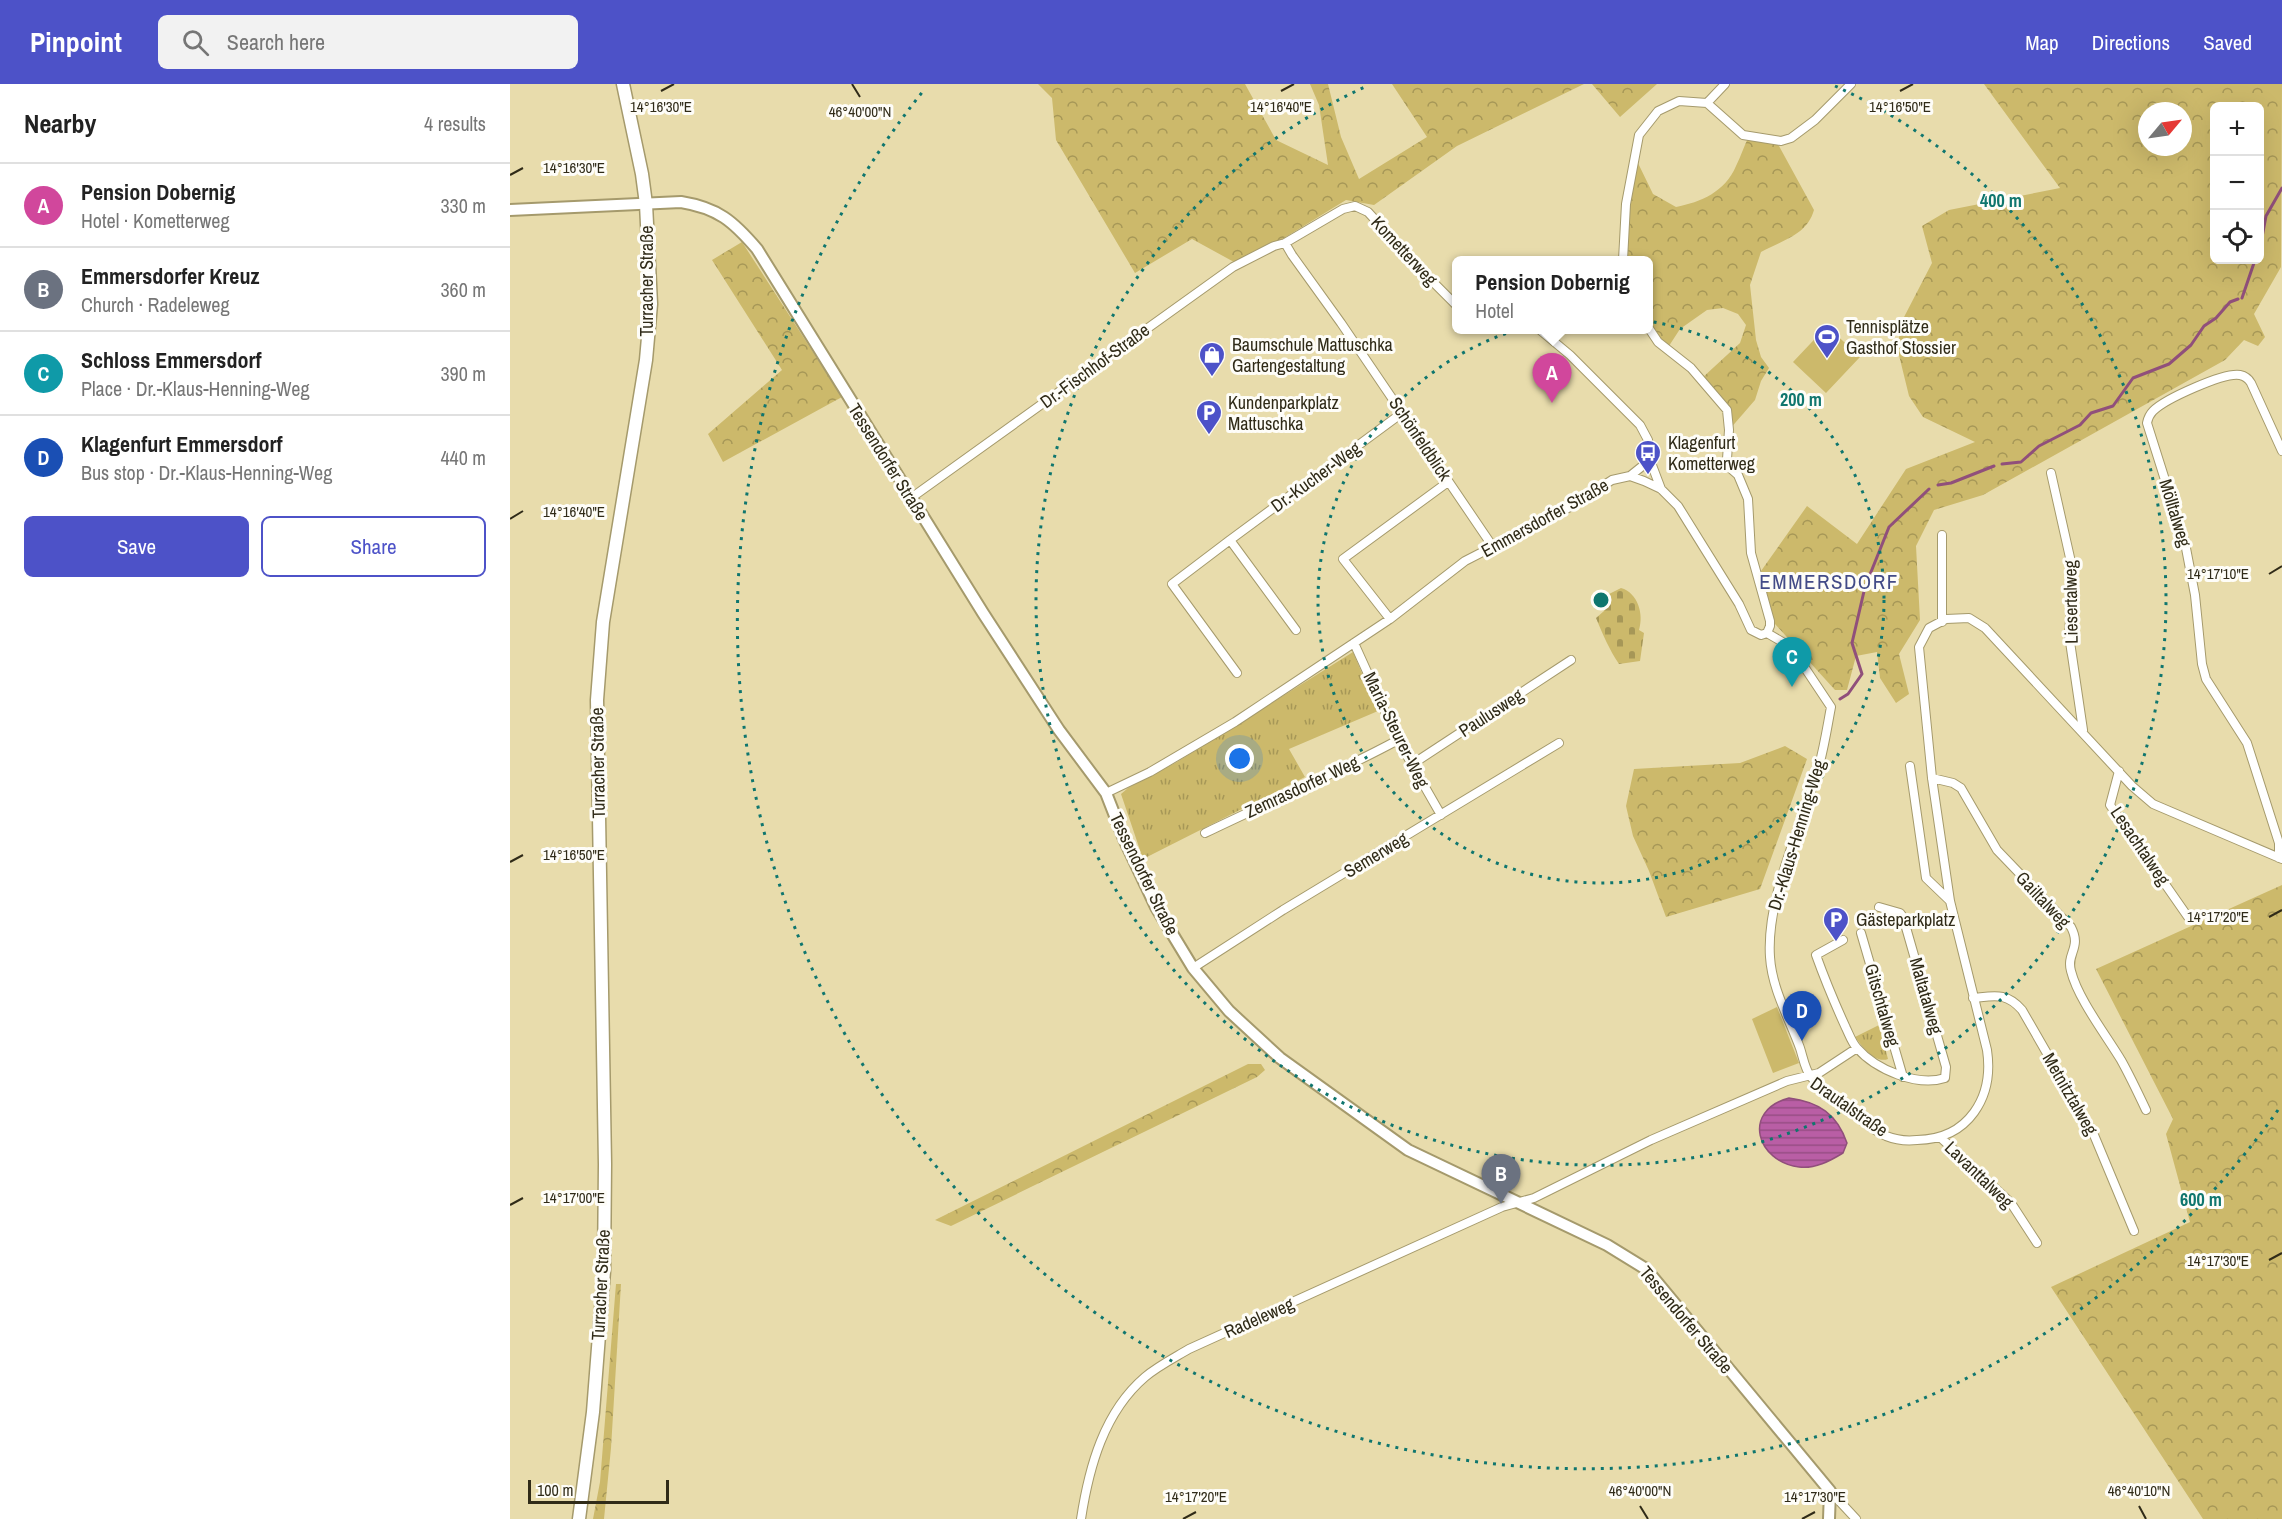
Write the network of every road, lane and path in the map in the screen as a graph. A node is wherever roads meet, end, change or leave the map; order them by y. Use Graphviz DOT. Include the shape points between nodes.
graph roads {
  1 [pos="623,84"];
  2 [pos="1725,84"];
  3 [pos="1851,84"];
  4 [pos="1707,103"];
  5 [pos="646,204"];
  6 [pos="510,210"];
  7 [pos="1285,243"];
  8 [pos="1623,256"];
  9 [pos="1452,301"];
  10 [pos="1545,334"];
  11 [pos="1653,334"];
  12 [pos="1402,413"];
  13 [pos="2282,451"];
  14 [pos="1650,460"];
  15 [pos="2051,473"];
  16 [pos="1630,476"];
  17 [pos="1448,482"];
  18 [pos="1661,489"];
  19 [pos="911,498"];
  20 [pos="1942,535"];
  21 [pos="1230,540"];
  22 [pos="1493,547"];
  23 [pos="1390,619"];
  24 [pos="1942,622"];
  25 [pos="1296,630"];
  26 [pos="1767,633"];
  27 [pos="1354,643"];
  28 [pos="1571,660"];
  29 [pos="1237,674"];
  30 [pos="2083,731"];
  31 [pos="1398,740"];
  32 [pos="1559,743"];
  33 [pos="1411,765"];
  34 [pos="1910,766"];
  35 [pos="2119,771"];
  36 [pos="1932,778"];
  37 [pos="1106,793"];
  38 [pos="1441,816"];
  39 [pos="1205,833"];
  40 [pos="2280,859"];
  41 [pos="1950,901"];
  42 [pos="1880,907"];
  43 [pos="2188,917"];
  44 [pos="1861,933"];
  45 [pos="1844,940"];
  46 [pos="1193,968"];
  47 [pos="1973,998"];
  48 [pos="1857,1048"];
  49 [pos="1810,1076"];
  50 [pos="1903,1077"];
  51 [pos="2146,1110"];
  52 [pos="1940,1137"];
  53 [pos="1522,1202"];
  54 [pos="2134,1231"];
  55 [pos="2037,1243"];
  56 [pos="1830,1491"];
  57 [pos="579,1519"];
  58 [pos="1081,1519"];
  59 [pos="1829,1519"];
  60 [pos="1856,1519"];
  1 -- 5 [label="main road, Turracher Straße"];
  2 -- 4 [label="street"];
  3 -- 4 [label="street" via="1815,120 1781,141 1743,135"];
  4 -- 8 [label="street" via="1679,101 1658,111 1639,135 1626,204"];
  5 -- 6 [label="street, Tessendorfer Straße"];
  5 -- 19 [label="street, Tessendorfer Straße" via="681,202 703,206 739,228 757,249"];
  5 -- 57 [label="main road, Turracher Straße" via="651,304 646,360 603,622 597,700 604,1271 593,1412"];
  7 -- 9 [label="street, Kometterweg" via="1342,209 1362,208"];
  7 -- 12 [label="street, Schönfeldblick"];
  7 -- 19 [label="street, Dr.-Fischhof-Straße" via="1233,267"];
  10 -- 14 [label="street" via="1640,425 1648,440"];
  11 -- 26 [label="street" via="1691,368 1727,410 1727,459 1748,499 1749,542 1770,621"];
  12 -- 17 [label="street, Schönfeldblick"];
  12 -- 21 [label="street, Dr.-Kucher-Weg"];
  13 -- 40 [label="street, Mölltalweg" via="2251,383 2241,375 2224,377 2168,400 2154,410 2147,423 2185,543 2206,679 2247,743 2279,843"];
  14 -- 16 [label="street"];
  14 -- 18 [label="street"];
  15 -- 30 [label="street, Liesertalweg" via="2073,571 2069,635"];
  16 -- 18 [label="street, Emmersdorfer Straße"];
  16 -- 22 [label="street, Emmersdorfer Straße" via="1606,483 1570,507"];
  17 -- 22 [label="street, Schönfeldblick"];
  17 -- 23 [label="street" via="1343,559"];
  18 -- 26 [label="street, Emmersdorfer Straße" via="1686,517 1751,630 1761,635"];
  19 -- 37 [label="street, Tessendorfer Straße" via="1059,730"];
  20 -- 24 [label="street"];
  21 -- 25 [label="street"];
  21 -- 29 [label="street, Dr.-Kucher-Weg" via="1172,584"];
  22 -- 23 [label="street, Emmersdorfer Straße" via="1466,561"];
  23 -- 27 [label="street, Emmersdorfer Straße"];
  24 -- 30 [label="street" via="1969,618 1985,628"];
  24 -- 36 [label="street, Drautalstraße" via="1929,628 1919,647"];
  26 -- 49 [label="street, Dr.-Klaus-Henning-Weg" via="1791,647 1831,707 1819,767 1773,908 1770,946 1774,983"];
  27 -- 31 [label="street, Maria-Steurer-Weg"];
  27 -- 37 [label="street, Emmersdorfer Straße" via="1205,740"];
  28 -- 33 [label="street, Paulusweg"];
  30 -- 35 [label="street"];
  31 -- 33 [label="street, Maria-Steurer-Weg"];
  31 -- 39 [label="street, Zemrasdorfer Weg"];
  32 -- 38 [label="street, Semerweg"];
  33 -- 38 [label="street, Maria-Steurer-Weg"];
  34 -- 41 [label="street" via="1926,878"];
  35 -- 40 [label="street" via="2153,804"];
  35 -- 43 [label="street, Lesachtalweg" via="2110,805"];
  36 -- 41 [label="street, Drautalstraße"];
  36 -- 51 [label="street, Gailtalweg" via="1961,788 1996,850 2071,927 2076,936 2071,971"];
  37 -- 46 [label="street, Tessendorfer Straße" via="1156,907"];
  38 -- 46 [label="street, Semerweg"];
  41 -- 47 [label="street, Drautalstraße"];
  42 -- 50 [label="street, Maltatalweg" via="1903,917 1946,1066 1945,1078 1934,1082"];
  44 -- 50 [label="street, Gitschtalweg"];
  45 -- 48 [label="street" via="1816,955"];
  46 -- 53 [label="street, Tessendorfer Straße" via="1228,1011 1280,1058 1407,1150"];
  47 -- 52 [label="street, Drautalstraße" via="1987,1050 1988,1084 1973,1114"];
  47 -- 54 [label="street, Metnitztalweg" via="2006,997 2022,1010 2094,1135"];
  48 -- 49 [label="street"];
  48 -- 50 [label="street"];
  49 -- 52 [label="street, Drautalstraße" via="1887,1136 1907,1141"];
  49 -- 53 [label="street, Drautalstraße" via="1787,1081 1652,1140"];
  52 -- 55 [label="street, Lavanttalweg" via="2011,1203"];
  53 -- 56 [label="street, Tessendorfer Straße" via="1646,1269"];
  53 -- 58 [label="street, Radeleweg" via="1502,1207 1189,1349 1147,1375 1128,1392 1102,1438"];
  56 -- 59 [label="street"];
  56 -- 60 [label="street"];
}
